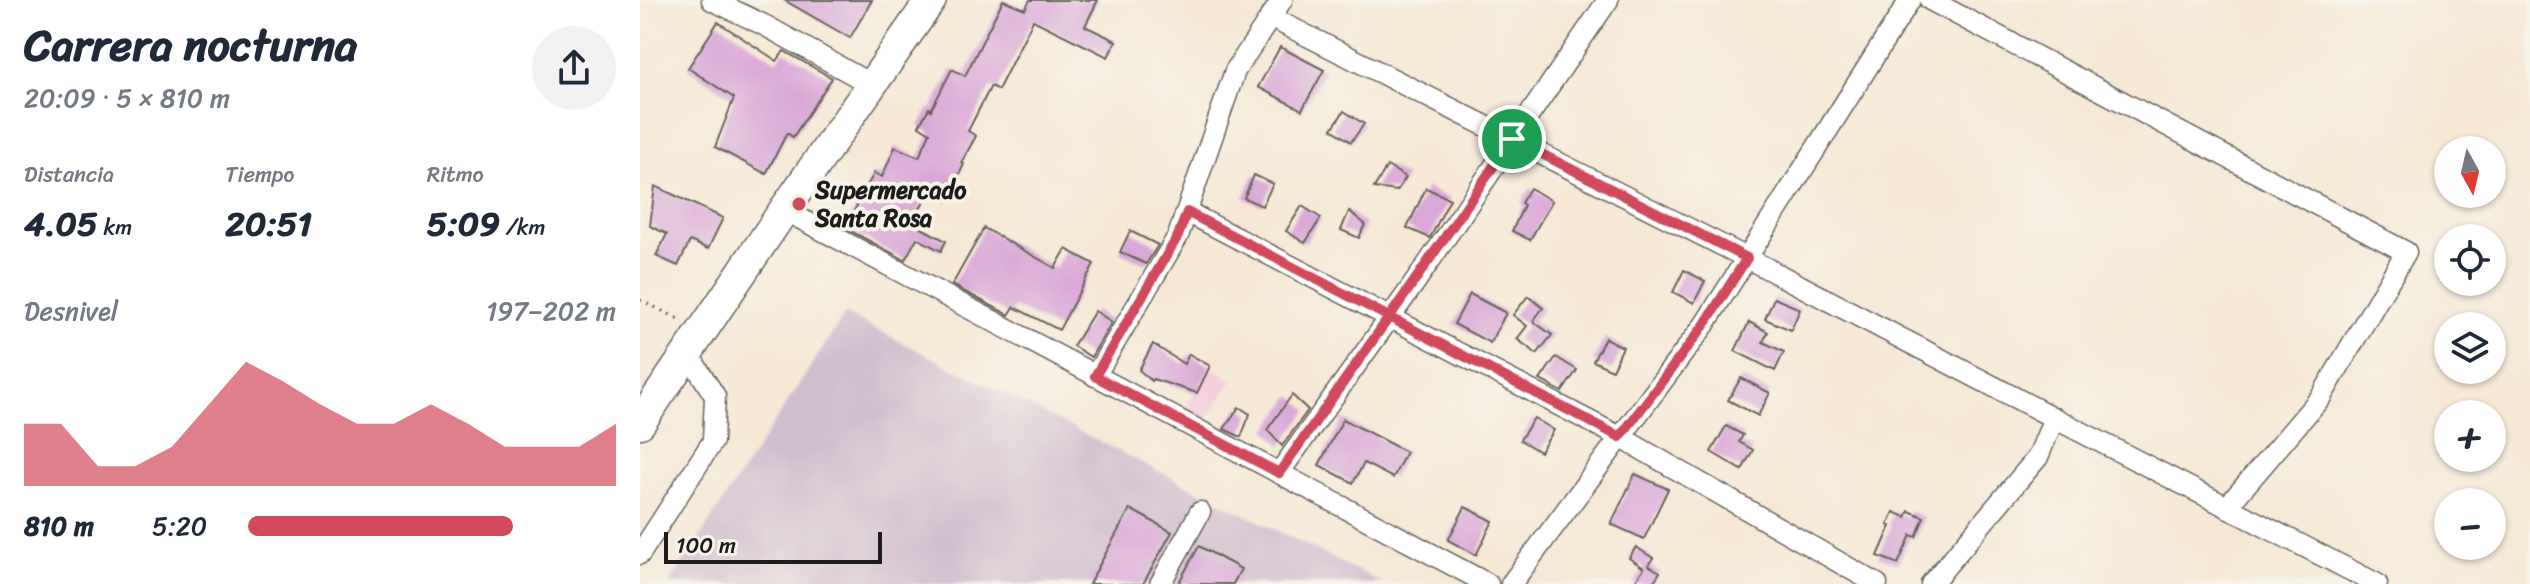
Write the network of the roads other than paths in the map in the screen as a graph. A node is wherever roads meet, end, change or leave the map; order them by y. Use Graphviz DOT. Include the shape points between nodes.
graph roads {
  1 [pos="712,0"];
  2 [pos="931,0"];
  3 [pos="1282,0"];
  4 [pos="1608,0"];
  5 [pos="1910,0"];
  6 [pos="1930,0"];
  7 [pos="1270,17"];
  8 [pos="872,85"];
  9 [pos="1512,139"];
  10 [pos="784,210"];
  11 [pos="1187,212"];
  12 [pos="1747,258"];
  13 [pos="1390,317"];
  14 [pos="695,341"];
  15 [pos="1095,376"];
  16 [pos="2054,418"];
  17 [pos="640,423"];
  18 [pos="1620,437"];
  19 [pos="1279,473"];
  20 [pos="2227,507"];
  21 [pos="1200,512"];
  22 [pos="640,554"];
  23 [pos="1160,584"];
  24 [pos="1488,584"];
  25 [pos="1511,584"];
  26 [pos="1877,584"];
  27 [pos="1931,584"];
  28 [pos="2377,584"];
  1 -- 8 [label="street"];
  2 -- 8 [label="highway"];
  3 -- 7 [label="street"];
  4 -- 9 [label="street"];
  5 -- 12 [label="street"];
  6 -- 20 [label="street" via="2406,252 2321,397"];
  7 -- 9 [label="street"];
  7 -- 11 [label="street" via="1235,71"];
  8 -- 10 [label="highway"];
  9 -- 12 [label="street"];
  9 -- 13 [label="street"];
  10 -- 14 [label="highway"];
  10 -- 15 [label="street"];
  11 -- 13 [label="street"];
  11 -- 15 [label="street"];
  12 -- 16 [label="street"];
  12 -- 18 [label="street"];
  13 -- 18 [label="street"];
  13 -- 19 [label="street"];
  14 -- 17 [label="highway"];
  14 -- 22 [label="street" via="715,396 713,441"];
  15 -- 19 [label="street"];
  16 -- 20 [label="street"];
  16 -- 27 [label="street" via="2038,457"];
  18 -- 25 [label="street"];
  18 -- 26 [label="street"];
  19 -- 24 [label="street"];
  20 -- 28 [label="street"];
  21 -- 23 [label="street"];
}
